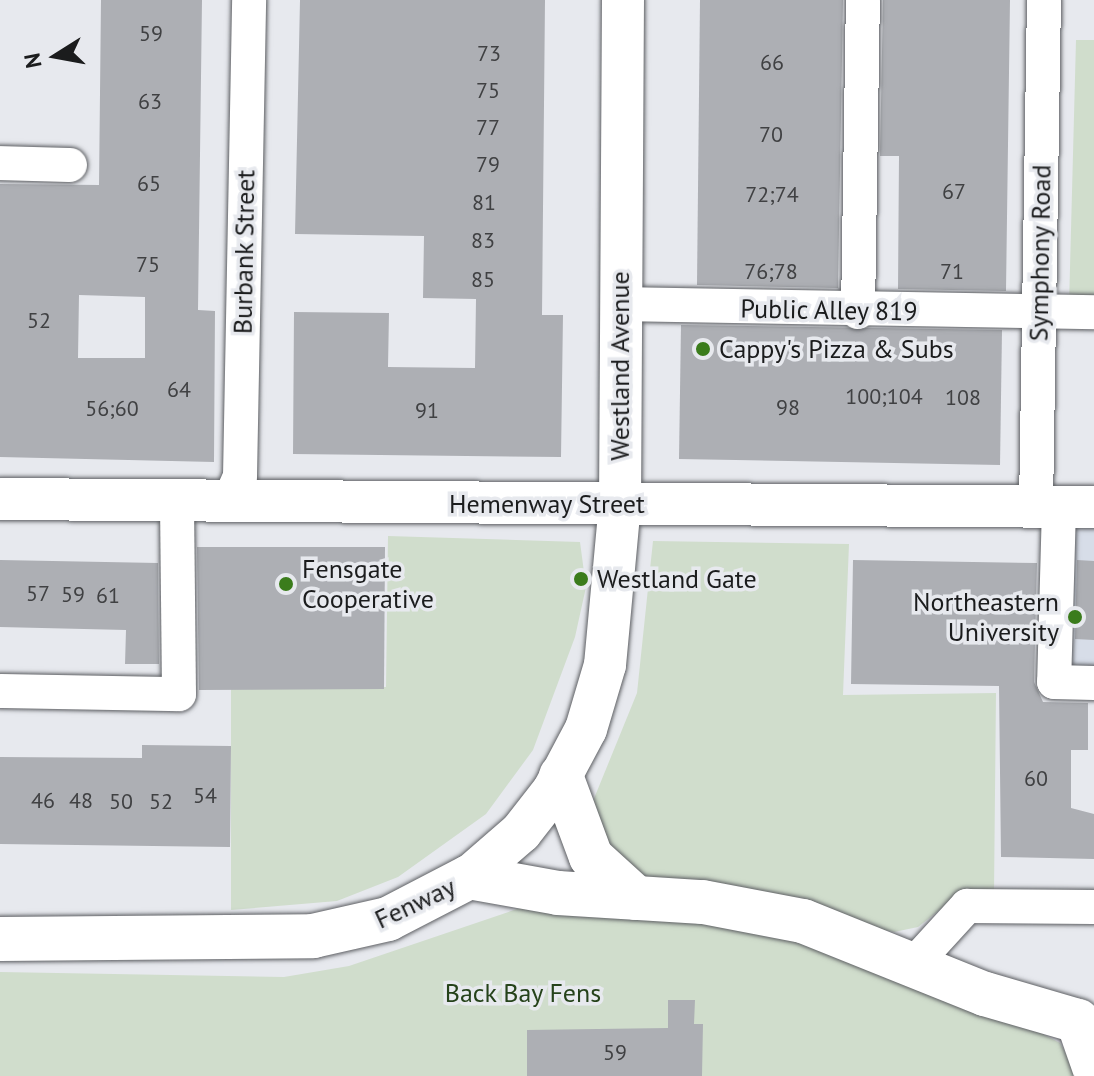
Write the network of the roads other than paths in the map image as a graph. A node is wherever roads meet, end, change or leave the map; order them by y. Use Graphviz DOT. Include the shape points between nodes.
graph roads {
  1 [pos="249,0"];
  2 [pos="623,0"];
  3 [pos="863,0"];
  4 [pos="1044,0"];
  5 [pos="0,163"];
  6 [pos="70,165"];
  7 [pos="620,304"];
  8 [pos="858,312"];
  9 [pos="1039,312"];
  10 [pos="1094,312"];
  11 [pos="0,499"];
  12 [pos="177,501"];
  13 [pos="229,501"];
  14 [pos="620,504"];
  15 [pos="1063,507"];
  16 [pos="1094,683"];
  17 [pos="0,691"];
  18 [pos="561,776"];
  19 [pos="469,877"];
  20 [pos="636,898"];
  21 [pos="1094,907"];
  22 [pos="0,939"];
  23 [pos="914,964"];
  24 [pos="1086,1023"];
  25 [pos="1094,1067"];
  1 -- 13 [label="street, Burbank Street" via="240,476"];
  2 -- 7 [label="main road, Westland Avenue"];
  3 -- 8 [label="street"];
  4 -- 9 [label="street, Symphony Road"];
  5 -- 6 [label="street"];
  7 -- 8 [label="street, Public Alley 819"];
  7 -- 14 [label="main road, Westland Avenue"];
  8 -- 9 [label="street, Public Alley 819"];
  9 -- 10 [label="street, Public Alley 819"];
  9 -- 15 [label="street, Symphony Road"];
  11 -- 12 [label="main road, Hemenway Street"];
  12 -- 13 [label="main road, Hemenway Street"];
  12 -- 17 [label="street" via="179,694"];
  13 -- 14 [label="main road, Hemenway Street"];
  14 -- 15 [label="main road, Hemenway Street"];
  14 -- 18 [label="main road, Westland Avenue" via="605,665 586,729"];
  15 -- 16 [label="street, Symphony Road" via="1054,682"];
  18 -- 19 [label="main road, Westland Avenue" via="521,832"];
  18 -- 20 [label="highway" via="591,857"];
  19 -- 20 [label="highway, Fenway"];
  19 -- 22 [label="highway, Fenway" via="388,919 300,938"];
  20 -- 23 [label="highway, Fenway" via="781,916"];
  21 -- 23 [label="street" via="967,906"];
  23 -- 24 [label="highway, Fenway"];
  24 -- 25 [label="highway"];
}
